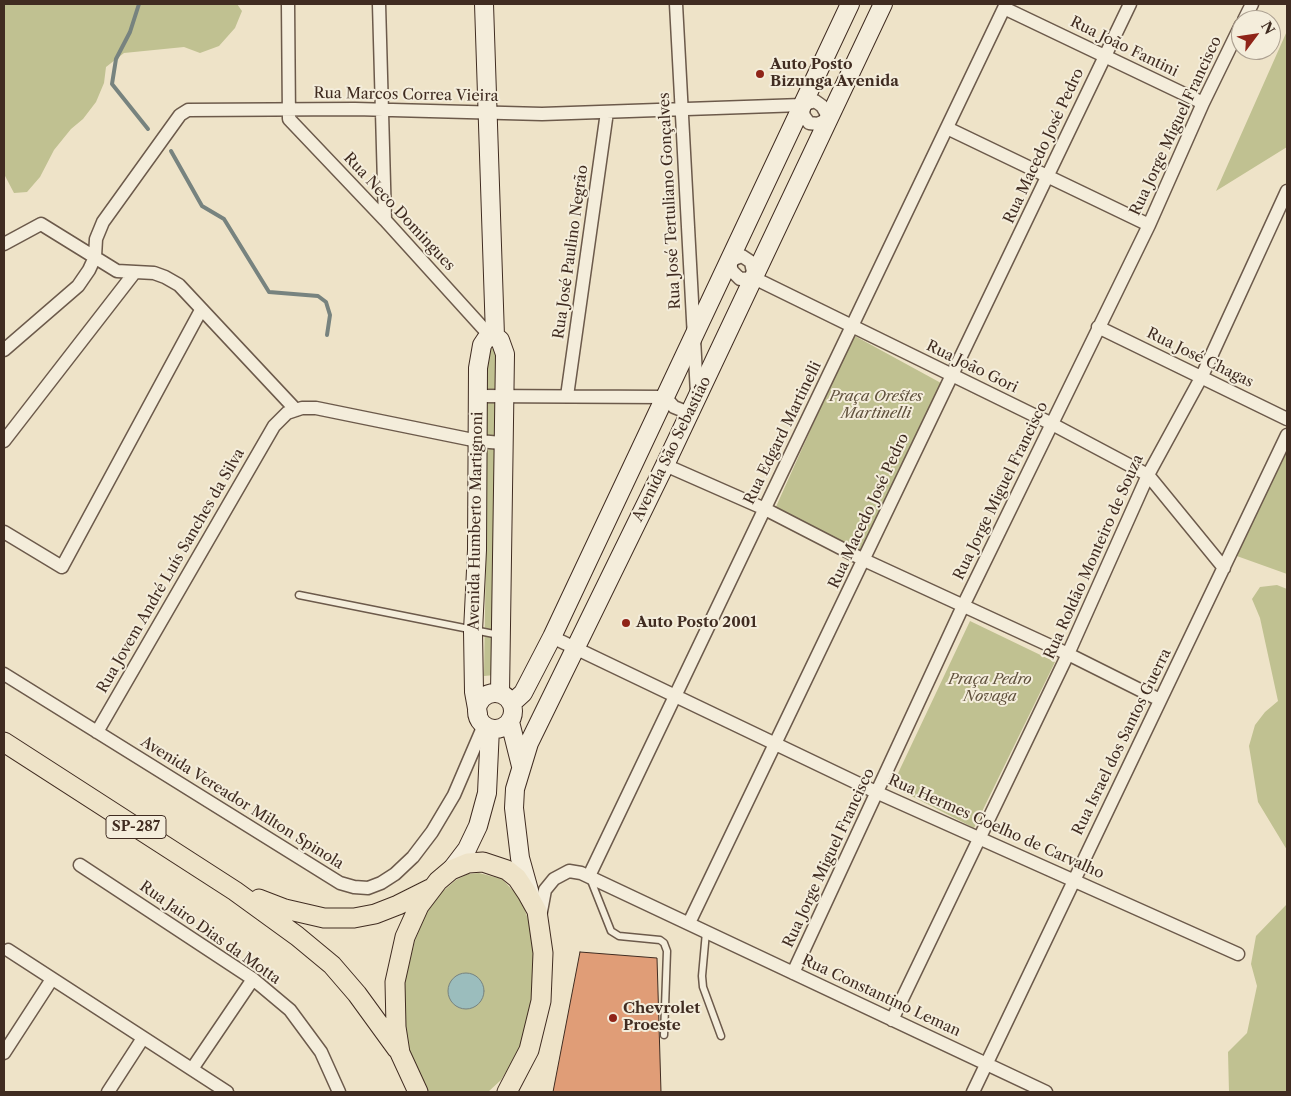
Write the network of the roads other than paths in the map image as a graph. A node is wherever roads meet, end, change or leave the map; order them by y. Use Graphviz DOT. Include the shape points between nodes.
graph roads {
  1 [pos="288,4"];
  2 [pos="379,4"];
  3 [pos="484,4"];
  4 [pos="676,4"];
  5 [pos="850,4"];
  6 [pos="883,4"];
  7 [pos="1130,4"];
  8 [pos="1005,6"];
  9 [pos="1231,46"];
  10 [pos="1104,56"];
  11 [pos="1203,103"];
  12 [pos="802,106"];
  13 [pos="290,109"];
  14 [pos="382,109"];
  15 [pos="681,110"];
  16 [pos="489,112"];
  17 [pos="607,112"];
  18 [pos="829,118"];
  19 [pos="947,128"];
  20 [pos="1048,176"];
  21 [pos="1287,191"];
  22 [pos="385,220"];
  23 [pos="1149,225"];
  24 [pos="4,244"];
  25 [pos="95,257"];
  26 [pos="729,261"];
  27 [pos="135,272"];
  28 [pos="754,278"];
  29 [pos="201,310"];
  30 [pos="852,326"];
  31 [pos="1098,327"];
  32 [pos="493,336"];
  33 [pos="694,339"];
  34 [pos="4,350"];
  35 [pos="952,376"];
  36 [pos="1202,376"];
  37 [pos="478,396"];
  38 [pos="504,396"];
  39 [pos="567,396"];
  40 [pos="664,397"];
  41 [pos="697,397"];
  42 [pos="296,410"];
  43 [pos="689,413"];
  44 [pos="1287,419"];
  45 [pos="1052,424"];
  46 [pos="1287,435"];
  47 [pos="4,441"];
  48 [pos="478,441"];
  49 [pos="502,443"];
  50 [pos="665,465"];
  51 [pos="1148,475"];
  52 [pos="765,509"];
  53 [pos="4,532"];
  54 [pos="864,560"];
  55 [pos="1224,568"];
  56 [pos="575,588"];
  57 [pos="299,595"];
  58 [pos="599,599"];
  59 [pos="963,606"];
  60 [pos="473,631"];
  61 [pos="500,635"];
  62 [pos="552,636"];
  63 [pos="575,647"];
  64 [pos="1068,654"];
  65 [pos="4,674"];
  66 [pos="676,696"];
  67 [pos="506,698"];
  68 [pos="1160,700"];
  69 [pos="484,722"];
  70 [pos="510,722"];
  71 [pos="97,732"];
  72 [pos="4,742"];
  73 [pos="776,744"];
  74 [pos="490,748"];
  75 [pos="4,757"];
  76 [pos="37,764"];
  77 [pos="520,770"];
  78 [pos="878,793"];
  79 [pos="980,838"];
  80 [pos="80,865"];
  81 [pos="451,870"];
  82 [pos="589,876"];
  83 [pos="1074,880"];
  84 [pos="433,887"];
  85 [pos="236,891"];
  86 [pos="536,913"];
  87 [pos="689,924"];
  88 [pos="706,932"];
  89 [pos="8,950"];
  90 [pos="1238,954"];
  91 [pos="793,973"];
  92 [pos="52,979"];
  93 [pos="253,979"];
  94 [pos="892,1020"];
  95 [pos="664,1035"];
  96 [pos="721,1036"];
  97 [pos="143,1038"];
  98 [pos="4,1053"];
  99 [pos="400,1053"];
  100 [pos="986,1064"];
  101 [pos="192,1069"];
  102 [pos="108,1092"];
  103 [pos="227,1092"];
  104 [pos="339,1092"];
  105 [pos="418,1092"];
  106 [pos="507,1092"];
  107 [pos="973,1092"];
  108 [pos="1046,1092"];
  1 -- 13 [label="street"];
  2 -- 14 [label="street"];
  3 -- 16 [label="main road, Avenida Humberto Martignoni"];
  4 -- 15 [label="street, Rua José Tertuliano Gonçalves"];
  5 -- 12 [label="main road, Avenida São Sebastião"];
  6 -- 18 [label="main road, Avenida São Sebastião"];
  7 -- 10 [label="street, Rua Macedo José Pedro"];
  8 -- 10 [label="street, Rua João Fantini"];
  8 -- 19 [label="street, Rua Edgard Martinelli"];
  9 -- 11 [label="street, Rua Jorge Miguel Francisco"];
  10 -- 11 [label="street, Rua João Fantini"];
  10 -- 20 [label="street, Rua Macedo José Pedro"];
  11 -- 23 [label="street, Rua Jorge Miguel Francisco"];
  12 -- 15 [label="street, Rua Marcos Correa Vieira"];
  12 -- 18 [label="street, Rua Marcos Correa Vieira" via="817,102"];
  12 -- 18 [label="street" via="808,123 818,124"];
  12 -- 26 [label="main road, Avenida São Sebastião"];
  13 -- 14 [label="street, Rua Marcos Correa Vieira"];
  13 -- 22 [label="street, Rua Neco Domingues" via="289,119"];
  13 -- 25 [label="street, Rua Marcos Correa Vieira" via="188,110 180,114 103,222 96,239"];
  14 -- 16 [label="street, Rua Marcos Correa Vieira"];
  14 -- 22 [label="street"];
  15 -- 17 [label="street, Rua Marcos Correa Vieira"];
  15 -- 33 [label="street, Rua José Tertuliano Gonçalves"];
  16 -- 17 [label="street, Rua Marcos Correa Vieira"];
  16 -- 32 [label="main road, Avenida Humberto Martignoni"];
  17 -- 39 [label="street, Rua José Paulino Negrão"];
  18 -- 28 [label="main road, Avenida São Sebastião"];
  19 -- 20 [label="street"];
  19 -- 30 [label="street, Rua Edgard Martinelli"];
  20 -- 23 [label="street"];
  20 -- 35 [label="street, Rua Macedo José Pedro"];
  21 -- 36 [label="street, Rua Roldão Monteiro de Souza"];
  22 -- 32 [label="street, Rua Neco Domingues"];
  23 -- 31 [label="street, Rua Jorge Miguel Francisco"];
  24 -- 25 [label="street" via="41,224"];
  25 -- 27 [label="street" via="117,271"];
  25 -- 34 [label="street" via="78,286"];
  26 -- 28 [label="street" via="732,271 740,279"];
  26 -- 28 [label="street" via="748,258 754,269"];
  26 -- 33 [label="main road, Avenida São Sebastião"];
  27 -- 29 [label="street" via="165,277 178,285"];
  27 -- 47 [label="street"];
  28 -- 30 [label="street, Rua João Gori"];
  28 -- 41 [label="main road, Avenida São Sebastião"];
  29 -- 42 [label="street"];
  29 -- 53 [label="street" via="62,567"];
  30 -- 35 [label="street, Rua João Gori"];
  30 -- 52 [label="street, Rua Edgard Martinelli"];
  31 -- 36 [label="street, Rua José Chagas"];
  31 -- 45 [label="street, Rua Jorge Miguel Francisco"];
  32 -- 37 [label="main road, Avenida Humberto Martignoni" via="482,345"];
  32 -- 38 [label="main road, Avenida Humberto Martignoni" via="500,340 505,354"];
  33 -- 40 [label="main road, Avenida São Sebastião"];
  33 -- 41 [label="street, Rua José Tertuliano Gonçalves"];
  35 -- 45 [label="street, Rua João Gori"];
  35 -- 54 [label="street, Rua Macedo José Pedro"];
  36 -- 44 [label="street, Rua José Chagas"];
  36 -- 51 [label="street, Rua Roldão Monteiro de Souza"];
  37 -- 38 [label="street"];
  37 -- 48 [label="main road, Avenida Humberto Martignoni"];
  38 -- 39 [label="street"];
  38 -- 49 [label="main road, Avenida Humberto Martignoni"];
  39 -- 40 [label="street"];
  40 -- 43 [label="street" via="674,407"];
  40 -- 56 [label="main road, Avenida São Sebastião"];
  41 -- 43 [label="main road, Avenida São Sebastião"];
  42 -- 48 [label="street" via="316,408"];
  42 -- 71 [label="street, Rua Jovem André Luís Sanches da Silva" via="287,413 274,426"];
  43 -- 50 [label="main road, Avenida São Sebastião"];
  45 -- 51 [label="street, Rua João Gori"];
  45 -- 59 [label="street, Rua Jorge Miguel Francisco"];
  46 -- 55 [label="street, Rua Israel dos Santos Guerra"];
  48 -- 49 [label="street"];
  48 -- 60 [label="main road, Avenida Humberto Martignoni"];
  49 -- 61 [label="main road, Avenida Humberto Martignoni"];
  50 -- 52 [label="street"];
  50 -- 58 [label="main road, Avenida São Sebastião"];
  51 -- 55 [label="street, Rua João Gori"];
  51 -- 64 [label="street, Rua Roldão Monteiro de Souza"];
  52 -- 54 [label="street"];
  52 -- 66 [label="street, Rua Edgard Martinelli"];
  54 -- 59 [label="street"];
  54 -- 73 [label="street, Rua Macedo José Pedro"];
  55 -- 68 [label="street, Rua Israel dos Santos Guerra"];
  56 -- 58 [label="main road"];
  56 -- 62 [label="main road, Avenida São Sebastião"];
  57 -- 60 [label="lane"];
  58 -- 63 [label="main road, Avenida São Sebastião"];
  59 -- 64 [label="street"];
  59 -- 78 [label="street, Rua Jorge Miguel Francisco"];
  60 -- 61 [label="lane"];
  60 -- 69 [label="main road, Avenida Humberto Martignoni" via="474,692"];
  61 -- 67 [label="main road, Avenida Humberto Martignoni"];
  62 -- 63 [label="street, Rua Hermes Coelho de Carvalho"];
  62 -- 67 [label="main road, Avenida São Sebastião" via="523,693"];
  63 -- 66 [label="street, Rua Hermes Coelho de Carvalho"];
  63 -- 77 [label="main road, Avenida São Sebastião" via="540,719"];
  64 -- 68 [label="street"];
  64 -- 79 [label="street, Rua Roldão Monteiro de Souza"];
  65 -- 71 [label="street, Avenida Vereador Milton Spinola"];
  66 -- 73 [label="street, Rua Hermes Coelho de Carvalho"];
  66 -- 82 [label="street, Rua Edgard Martinelli"];
  67 -- 69 [label="main road" via="489,694 482,698"];
  67 -- 70 [label="main road" via="514,714"];
  68 -- 83 [label="street, Rua Israel dos Santos Guerra"];
  69 -- 70 [label="main road" via="501,728"];
  69 -- 71 [label="street, Avenida Vereador Milton Spinola" via="454,795 432,832 395,874 368,888 340,883"];
  69 -- 74 [label="main road, Avenida Humberto Martignoni"];
  70 -- 77 [label="main road"];
  72 -- 76 [label="main road, SP-287"];
  73 -- 78 [label="street, Rua Hermes Coelho de Carvalho"];
  73 -- 87 [label="street, Rua Macedo José Pedro"];
  74 -- 77 [label="main road" via="507,755"];
  74 -- 81 [label="main road, Avenida Humberto Martignoni" via="487,792 478,826 467,849"];
  75 -- 76 [label="main road"];
  76 -- 85 [label="main road, SP-287"];
  77 -- 86 [label="main road, Avenida São Sebastião" via="515,789 515,833"];
  78 -- 79 [label="street, Rua Hermes Coelho de Carvalho"];
  78 -- 91 [label="street, Rua Jorge Miguel Francisco"];
  79 -- 83 [label="street, Rua Hermes Coelho de Carvalho"];
  79 -- 94 [label="street, Rua Roldão Monteiro de Souza"];
  80 -- 93 [label="street, Rua Jairo Dias da Motta"];
  81 -- 84 [label="main road"];
  81 -- 86 [label="main road" via="468,864 495,864 517,878"];
  82 -- 86 [label="street, Rua Constantino Leman" via="569,871 554,879 545,890"];
  82 -- 87 [label="street, Rua Constantino Leman"];
  82 -- 95 [label="lane" via="611,931 619,936 664,943"];
  83 -- 90 [label="street, Rua Hermes Coelho de Carvalho"];
  83 -- 100 [label="street, Rua Israel dos Santos Guerra"];
  84 -- 85 [label="main road, SP-287" via="398,905 354,918 324,918 285,909"];
  84 -- 99 [label="main road" via="419,906 405,937 396,982 396,1027"];
  85 -- 99 [label="main road, SP-287" via="332,965"];
  86 -- 106 [label="main road" via="543,953 541,1001 530,1050"];
  87 -- 88 [label="street, Rua Constantino Leman"];
  88 -- 91 [label="street, Rua Constantino Leman"];
  88 -- 96 [label="lane" via="702,976"];
  89 -- 92 [label="street"];
  91 -- 94 [label="street, Rua Constantino Leman"];
  92 -- 97 [label="street"];
  92 -- 98 [label="street"];
  93 -- 101 [label="street"];
  93 -- 104 [label="street, Rua Jairo Dias da Motta" via="290,1010 321,1052"];
  94 -- 100 [label="street, Rua Constantino Leman"];
  97 -- 101 [label="street"];
  97 -- 102 [label="street"];
  99 -- 105 [label="main road"];
  100 -- 107 [label="street, Rua Israel dos Santos Guerra"];
  100 -- 108 [label="street, Rua Constantino Leman"];
  101 -- 103 [label="street"];
}
